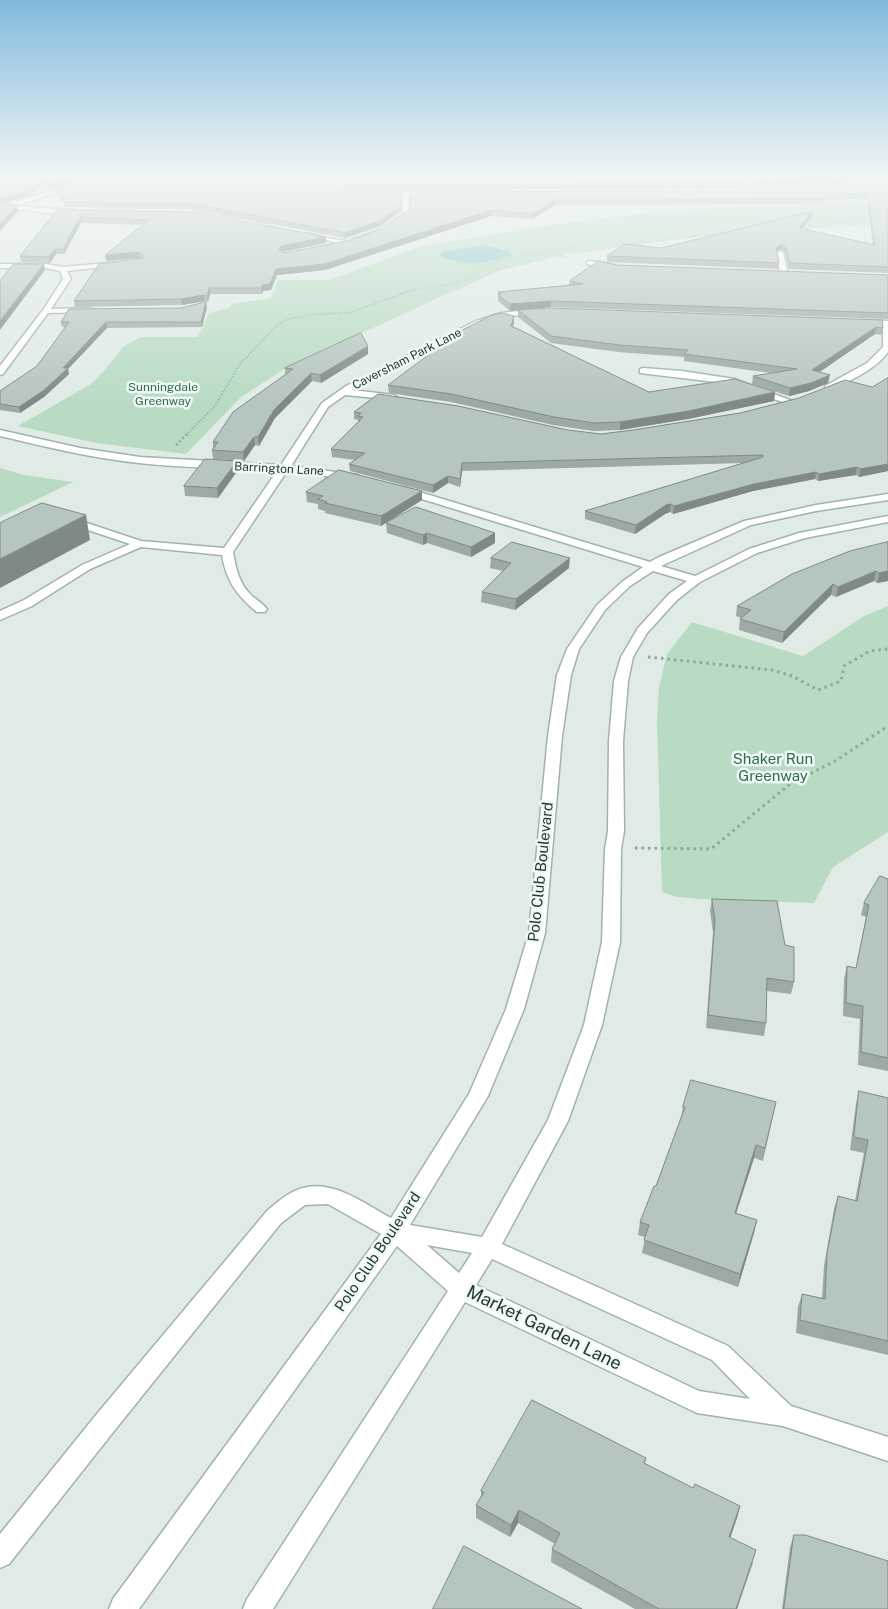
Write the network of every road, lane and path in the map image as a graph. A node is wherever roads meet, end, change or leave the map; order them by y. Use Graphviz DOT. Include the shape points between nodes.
graph roads {
  1 [pos="780,253"];
  2 [pos="122,263"];
  3 [pos="589,263"];
  4 [pos="0,266"];
  5 [pos="627,268"];
  6 [pos="63,269"];
  7 [pos="774,273"];
  8 [pos="784,273"];
  9 [pos="792,274"];
  10 [pos="95,310"];
  11 [pos="46,311"];
  12 [pos="551,311"];
  13 [pos="288,319"];
  14 [pos="857,322"];
  15 [pos="887,323"];
  16 [pos="643,370"];
  17 [pos="0,372"];
  18 [pos="822,390"];
  19 [pos="344,392"];
  20 [pos="408,400"];
  21 [pos="772,407"];
  22 [pos="0,433"];
  23 [pos="160,462"];
  24 [pos="284,468"];
  25 [pos="367,480"];
  26 [pos="391,486"];
  27 [pos="888,497"];
  28 [pos="59,517"];
  29 [pos="888,519"];
  30 [pos="140,544"];
  31 [pos="227,552"];
  32 [pos="652,566"];
  33 [pos="696,580"];
  34 [pos="261,609"];
  35 [pos="0,616"];
  36 [pos="888,648"];
  37 [pos="629,654"];
  38 [pos="888,726"];
  39 [pos="652,847"];
  40 [pos="395,1231"];
  41 [pos="487,1247"];
  42 [pos="461,1289"];
  43 [pos="783,1415"];
  44 [pos="888,1449"];
  45 [pos="0,1555"];
  46 [pos="122,1609"];
  47 [pos="256,1609"];
  1 -- 8 [label="street"];
  2 -- 6 [label="street"];
  3 -- 5 [label="street"];
  4 -- 6 [label="street"];
  6 -- 11 [label="street" via="67,278"];
  7 -- 8 [label="street"];
  8 -- 9 [label="street"];
  10 -- 11 [label="street"];
  11 -- 17 [label="street"];
  12 -- 19 [label="street, Caversham Park Lane" via="489,319"];
  13 -- 23 [label="path" via="276,325 240,365 216,405"];
  14 -- 15 [label="street"];
  15 -- 18 [label="street" via="887,347 882,354 848,379"];
  16 -- 21 [label="street" via="714,378 794,400"];
  19 -- 20 [label="street"];
  19 -- 24 [label="street, Caversham Park Lane" via="320,411"];
  22 -- 23 [label="street, Barrington Lane" via="58,447"];
  23 -- 24 [label="street, Barrington Lane"];
  24 -- 25 [label="street, Barrington Lane" via="330,472"];
  24 -- 31 [label="street, Caversham Park Lane"];
  26 -- 32 [label="street"];
  27 -- 32 [label="street, Polo Club Boulevard" via="748,523"];
  28 -- 30 [label="street"];
  29 -- 33 [label="street" via="781,540"];
  30 -- 31 [label="street"];
  30 -- 35 [label="street" via="86,567 28,603"];
  31 -- 34 [label="street" via="230,572 239,588"];
  32 -- 33 [label="street"];
  32 -- 40 [label="street, Polo Club Boulevard" via="626,584 601,608 573,649 564,675 556,736 537,933 515,1009 478,1096"];
  33 -- 37 [label="street" via="650,620"];
  36 -- 37 [label="path" via="870,651 844,666 841,681 818,690 772,670"];
  37 -- 41 [label="street" via="621,681 617,731 611,942 593,1025 558,1121"];
  38 -- 39 [label="path" via="835,761 790,784 711,849"];
  40 -- 41 [label="street, Market Garden Lane"];
  40 -- 42 [label="street, Market Garden Lane"];
  40 -- 45 [label="street" via="331,1195 301,1197 274,1217"];
  40 -- 46 [label="street, Polo Club Boulevard"];
  41 -- 42 [label="street"];
  41 -- 43 [label="street, Market Garden Lane" via="720,1353"];
  42 -- 43 [label="street, Market Garden Lane" via="697,1402"];
  42 -- 47 [label="street"];
  43 -- 44 [label="street, Market Garden Lane"];
}
